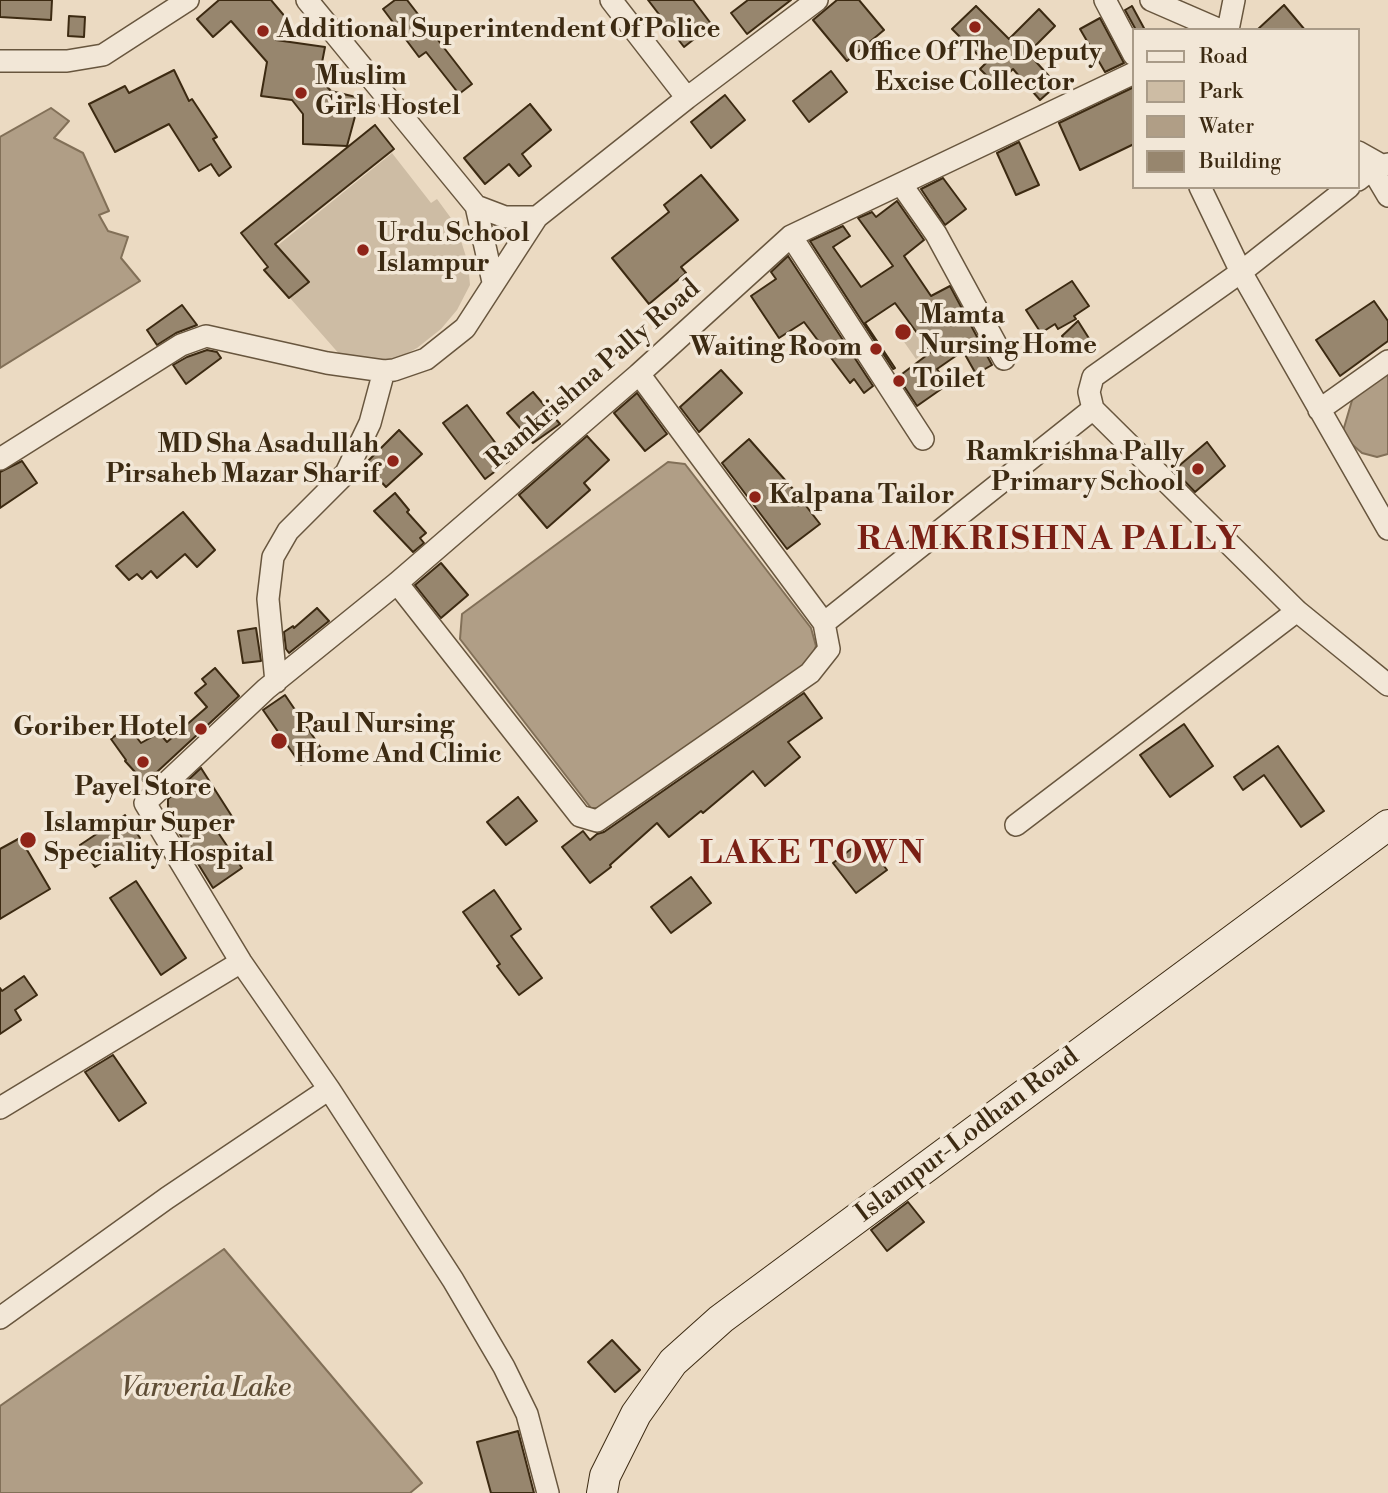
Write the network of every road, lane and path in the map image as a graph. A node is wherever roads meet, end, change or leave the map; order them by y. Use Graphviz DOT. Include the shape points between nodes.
graph roads {
  1 [pos="188,0"];
  2 [pos="307,0"];
  3 [pos="611,0"];
  4 [pos="1105,0"];
  5 [pos="1152,0"];
  6 [pos="1234,0"];
  7 [pos="804,4"];
  8 [pos="1215,28"];
  9 [pos="1228,28"];
  10 [pos="1132,51"];
  11 [pos="0,61"];
  12 [pos="1132,74"];
  13 [pos="687,98"];
  14 [pos="1360,154"];
  15 [pos="1375,170"];
  16 [pos="901,184"];
  17 [pos="1201,189"];
  18 [pos="1346,189"];
  19 [pos="1388,197"];
  20 [pos="476,206"];
  21 [pos="537,217"];
  22 [pos="791,236"];
  23 [pos="1241,272"];
  24 [pos="493,282"];
  25 [pos="1004,359"];
  26 [pos="1388,361"];
  27 [pos="384,370"];
  28 [pos="639,374"];
  29 [pos="1093,409"];
  30 [pos="1319,410"];
  31 [pos="923,439"];
  32 [pos="0,459"];
  33 [pos="1388,529"];
  34 [pos="397,583"];
  35 [pos="1297,611"];
  36 [pos="824,623"];
  37 [pos="276,682"];
  38 [pos="1388,685"];
  39 [pos="1016,825"];
  40 [pos="1388,825"];
  41 [pos="241,962"];
  42 [pos="329,1089"];
  43 [pos="0,1108"];
  44 [pos="0,1318"];
  45 [pos="548,1493"];
  46 [pos="602,1493"];
  1 -- 11 [label="street" via="103,55 67,61"];
  2 -- 20 [label="street"];
  3 -- 13 [label="street"];
  4 -- 10 [label="street"];
  5 -- 8 [label="street"];
  6 -- 9 [label="street"];
  7 -- 13 [label="street"];
  12 -- 16 [label="street, Ramkrishna Pally Road"];
  13 -- 21 [label="street"];
  14 -- 15 [label="street"];
  15 -- 19 [label="street"];
  16 -- 22 [label="street, Ramkrishna Pally Road"];
  16 -- 25 [label="street" via="936,234"];
  17 -- 23 [label="street"];
  18 -- 23 [label="street"];
  20 -- 21 [label="street" via="505,217"];
  20 -- 24 [label="street"];
  21 -- 24 [label="street"];
  22 -- 28 [label="street, Ramkrishna Pally Road"];
  22 -- 31 [label="street"];
  23 -- 29 [label="street" via="1093,377 1089,392"];
  23 -- 30 [label="street"];
  24 -- 27 [label="street" via="465,328 426,359"];
  26 -- 30 [label="street"];
  27 -- 32 [label="street" via="327,363 206,336 181,345"];
  27 -- 37 [label="street" via="370,424 346,472 288,531 273,557 268,599"];
  28 -- 34 [label="street, Ramkrishna Pally Road"];
  28 -- 36 [label="street"];
  29 -- 35 [label="street"];
  29 -- 36 [label="street"];
  30 -- 33 [label="street"];
  34 -- 36 [label="street" via="580,816 597,821 810,673 829,649"];
  34 -- 37 [label="street, Ramkrishna Pally Road"];
  35 -- 38 [label="street"];
  35 -- 39 [label="street"];
  37 -- 41 [label="street, Ramkrishna Pally Road" via="145,803"];
  40 -- 46 [label="main road, Islampur-Lodhan Road" via="721,1319 673,1362 636,1414 605,1476"];
  41 -- 42 [label="street"];
  41 -- 43 [label="street"];
  42 -- 44 [label="street"];
  42 -- 45 [label="street" via="453,1280 503,1367 527,1414"];
}
